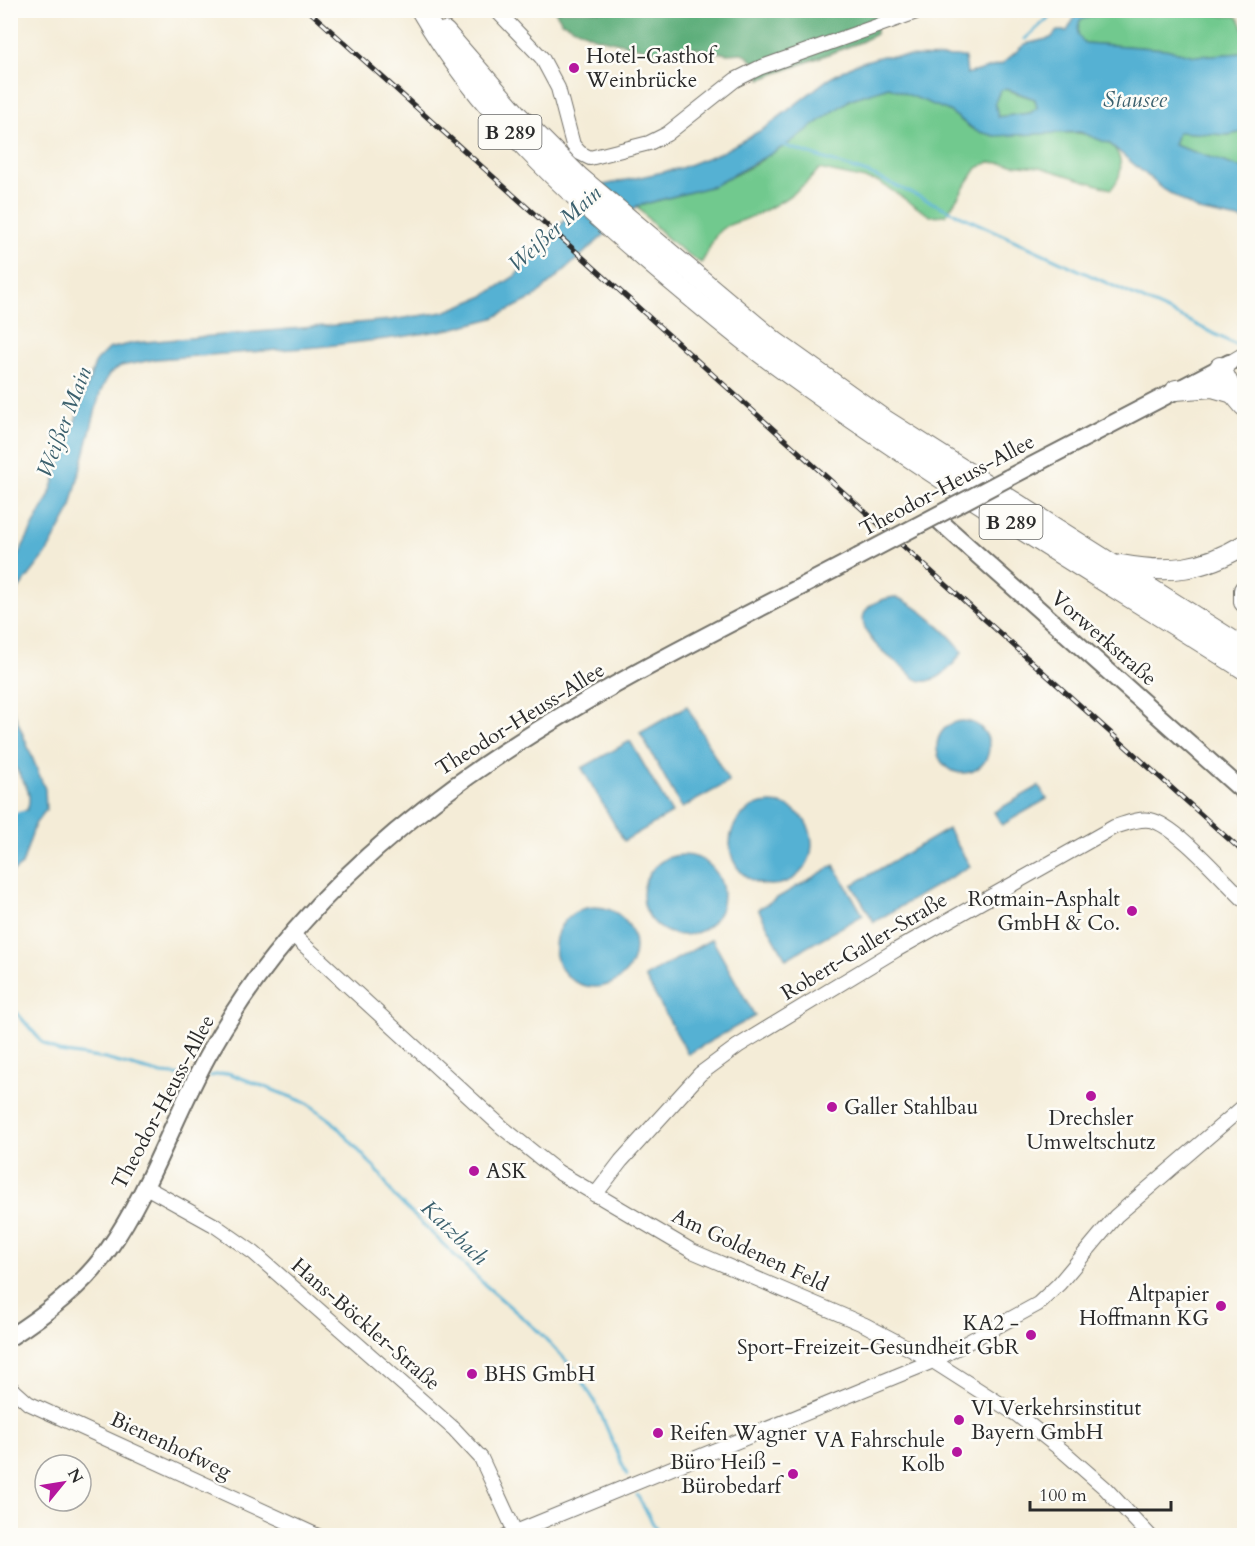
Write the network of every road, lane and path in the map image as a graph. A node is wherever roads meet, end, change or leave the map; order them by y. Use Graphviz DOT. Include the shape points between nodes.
graph roads {
  1 [pos="423,10"];
  2 [pos="496,10"];
  3 [pos="922,10"];
  4 [pos="1231,362"];
  5 [pos="1176,390"];
  6 [pos="1241,401"];
  7 [pos="870,420"];
  8 [pos="935,517"];
  9 [pos="1245,545"];
  10 [pos="1113,564"];
  11 [pos="1245,590"];
  12 [pos="1245,602"];
  13 [pos="1245,648"];
  14 [pos="1245,669"];
  15 [pos="1245,792"];
  16 [pos="1245,900"];
  17 [pos="292,934"];
  18 [pos="1245,1106"];
  19 [pos="144,1186"];
  20 [pos="595,1195"];
  21 [pos="10,1337"];
  22 [pos="933,1361"];
  23 [pos="10,1388"];
  24 [pos="511,1535"];
  25 [pos="318,1536"];
  26 [pos="1150,1536"];
  1 -- 7 [label="highway, B 289" via="574,184 734,321 775,342"];
  2 -- 3 [label="street" via="546,65 558,88 573,145 590,158 649,143 667,134 735,80 759,68"];
  4 -- 5 [label="main road, Theodor-Heuss-Allee"];
  4 -- 6 [label="highway"];
  5 -- 6 [label="highway" via="1212,387"];
  5 -- 8 [label="main road, Theodor-Heuss-Allee, bridge"];
  7 -- 10 [label="highway, B 289"];
  7 -- 14 [label="highway, B 289"];
  8 -- 15 [label="main road, Vorwerkstraße"];
  8 -- 17 [label="main road, Theodor-Heuss-Allee, bridge" via="602,692 467,775 387,837"];
  9 -- 10 [label="highway" via="1203,564 1157,572"];
  10 -- 13 [label="highway, B 289"];
  11 -- 12 [label="highway"];
  16 -- 20 [label="street, Robert-Galler-Straße" via="1172,828 1150,820 1114,827 896,950 738,1046 700,1074"];
  17 -- 19 [label="main road, Theodor-Heuss-Allee" via="209,1055"];
  17 -- 20 [label="street, Am Goldenen Feld" via="503,1128 558,1172"];
  18 -- 22 [label="street" via="1116,1216 1038,1304"];
  19 -- 21 [label="main road, Theodor-Heuss-Allee" via="107,1252 60,1301"];
  19 -- 24 [label="street, Hans-Böckler-Straße" via="214,1225 254,1253 454,1429 481,1458"];
  20 -- 22 [label="street, Am Goldenen Feld" via="692,1251 865,1325"];
  22 -- 24 [label="street"];
  22 -- 26 [label="street, Am Goldenen Feld" via="1016,1414 1064,1452"];
  23 -- 25 [label="street, Bienenhofweg" via="28,1403"];
}
